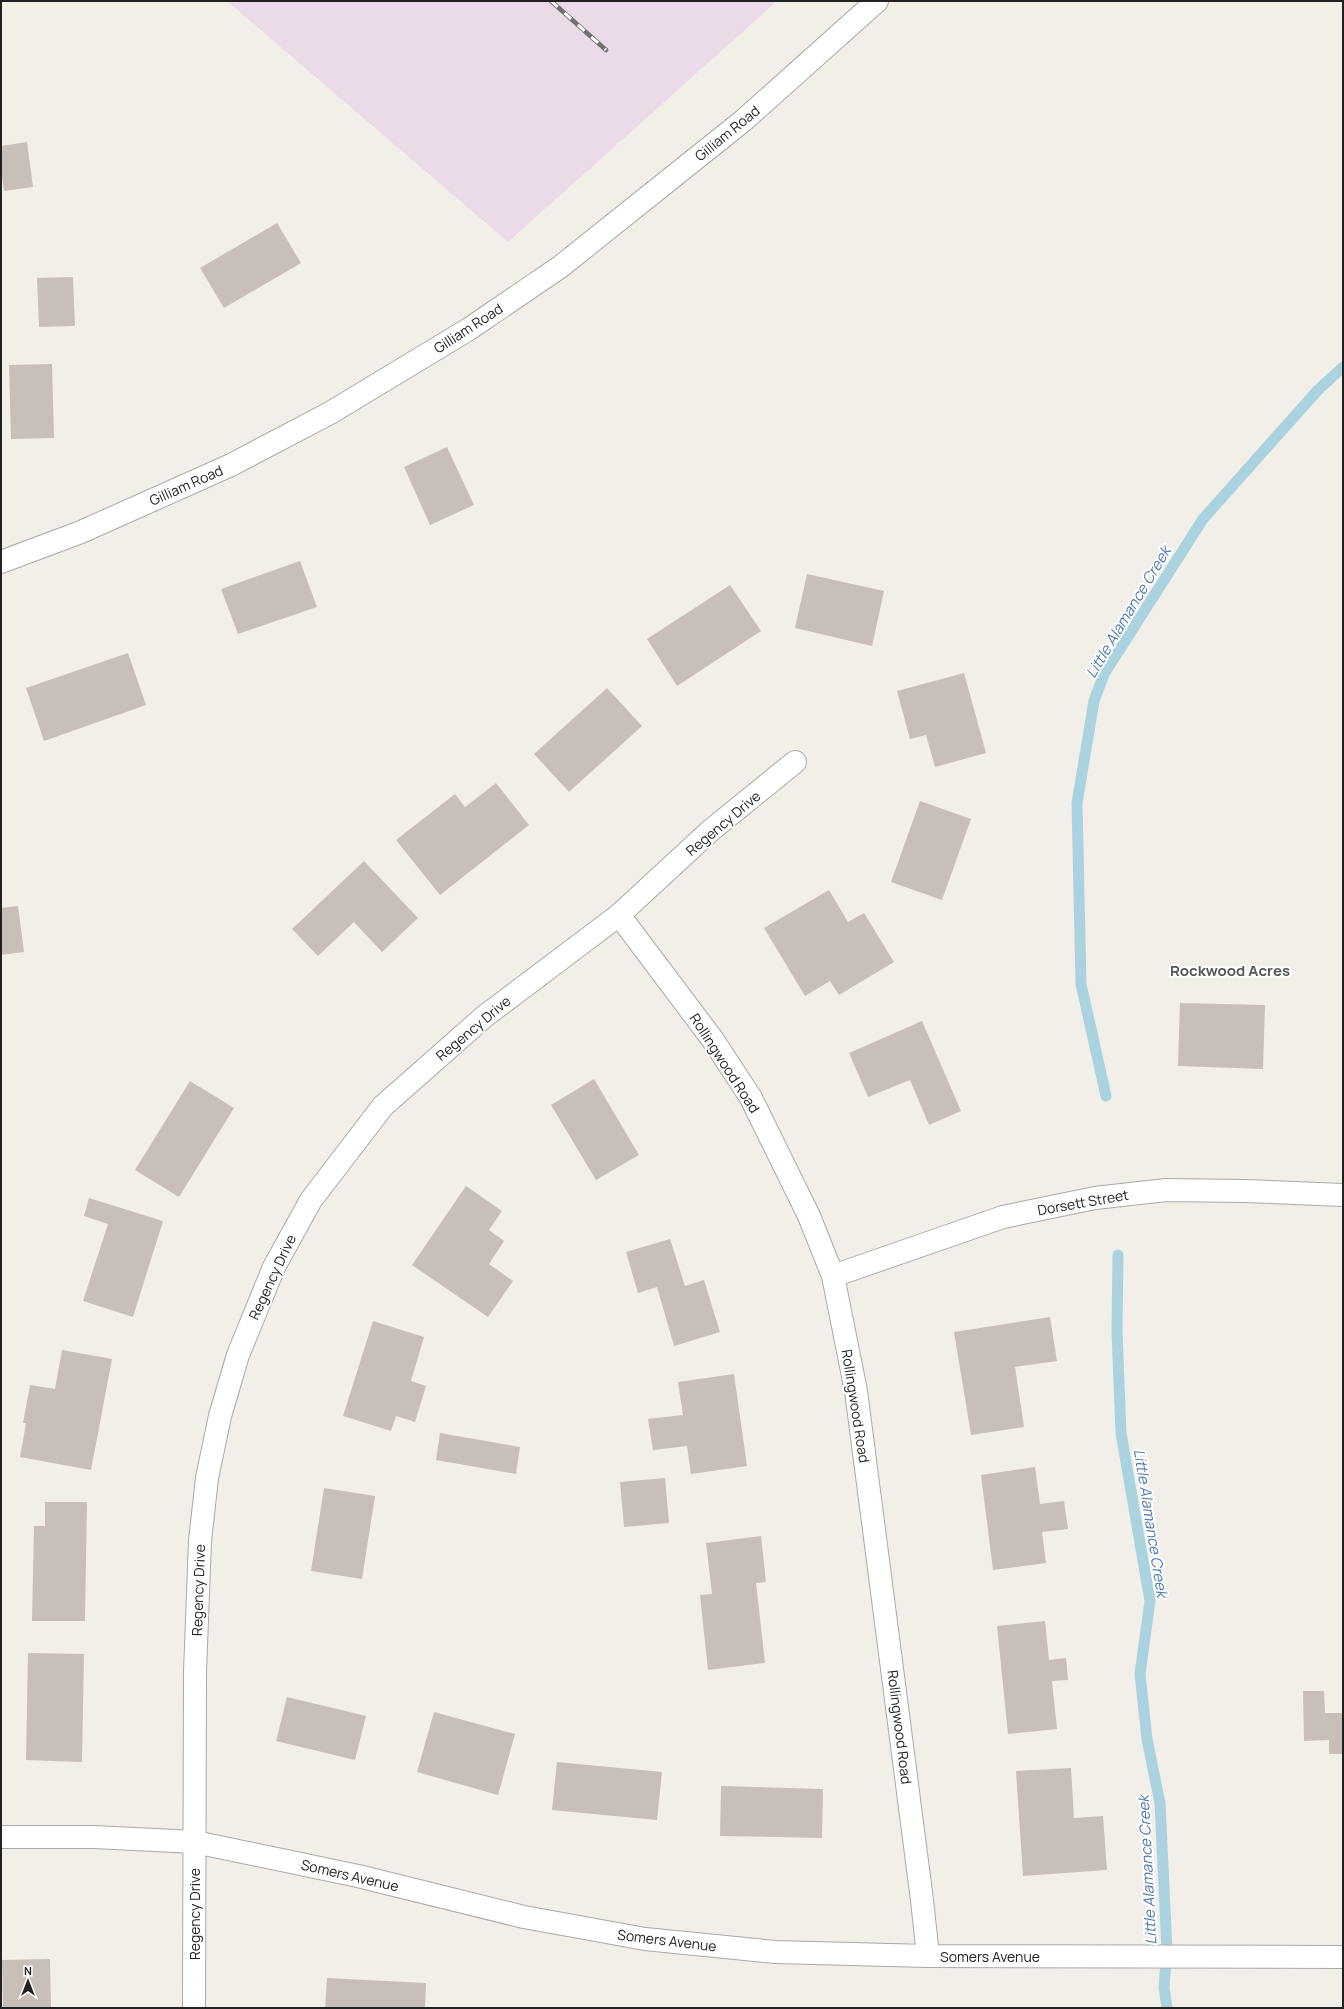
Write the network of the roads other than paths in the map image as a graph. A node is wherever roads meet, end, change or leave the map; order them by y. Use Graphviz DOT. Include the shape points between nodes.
graph roads {
  1 [pos="877,1"];
  2 [pos="1,562"];
  3 [pos="795,762"];
  4 [pos="619,915"];
  5 [pos="1343,1195"];
  6 [pos="833,1276"];
  7 [pos="1,1837"];
  8 [pos="195,1842"];
  9 [pos="928,1956"];
  10 [pos="1343,1957"];
  11 [pos="194,2008"];
  1 -- 2 [label="street, Gilliam Road" via="744,120 560,267 469,329 330,413 231,465 81,532"];
  3 -- 4 [label="street, Regency Drive" via="710,831"];
  4 -- 6 [label="street, Rollingwood Road" via="713,1040 751,1098 809,1216"];
  4 -- 8 [label="street, Regency Drive" via="485,1016 383,1106 311,1200 274,1267 238,1355 220,1416 207,1478 200,1541 195,1672"];
  5 -- 6 [label="street, Dorsett Street" via="1166,1190 1095,1198 1003,1217"];
  6 -- 9 [label="street, Rollingwood Road" via="856,1391"];
  7 -- 8 [label="street, Somers Avenue" via="94,1837"];
  8 -- 9 [label="street, Somers Avenue" via="358,1876 524,1917 645,1939 775,1952"];
  8 -- 11 [label="street, Regency Drive"];
  9 -- 10 [label="street, Somers Avenue"];
}
